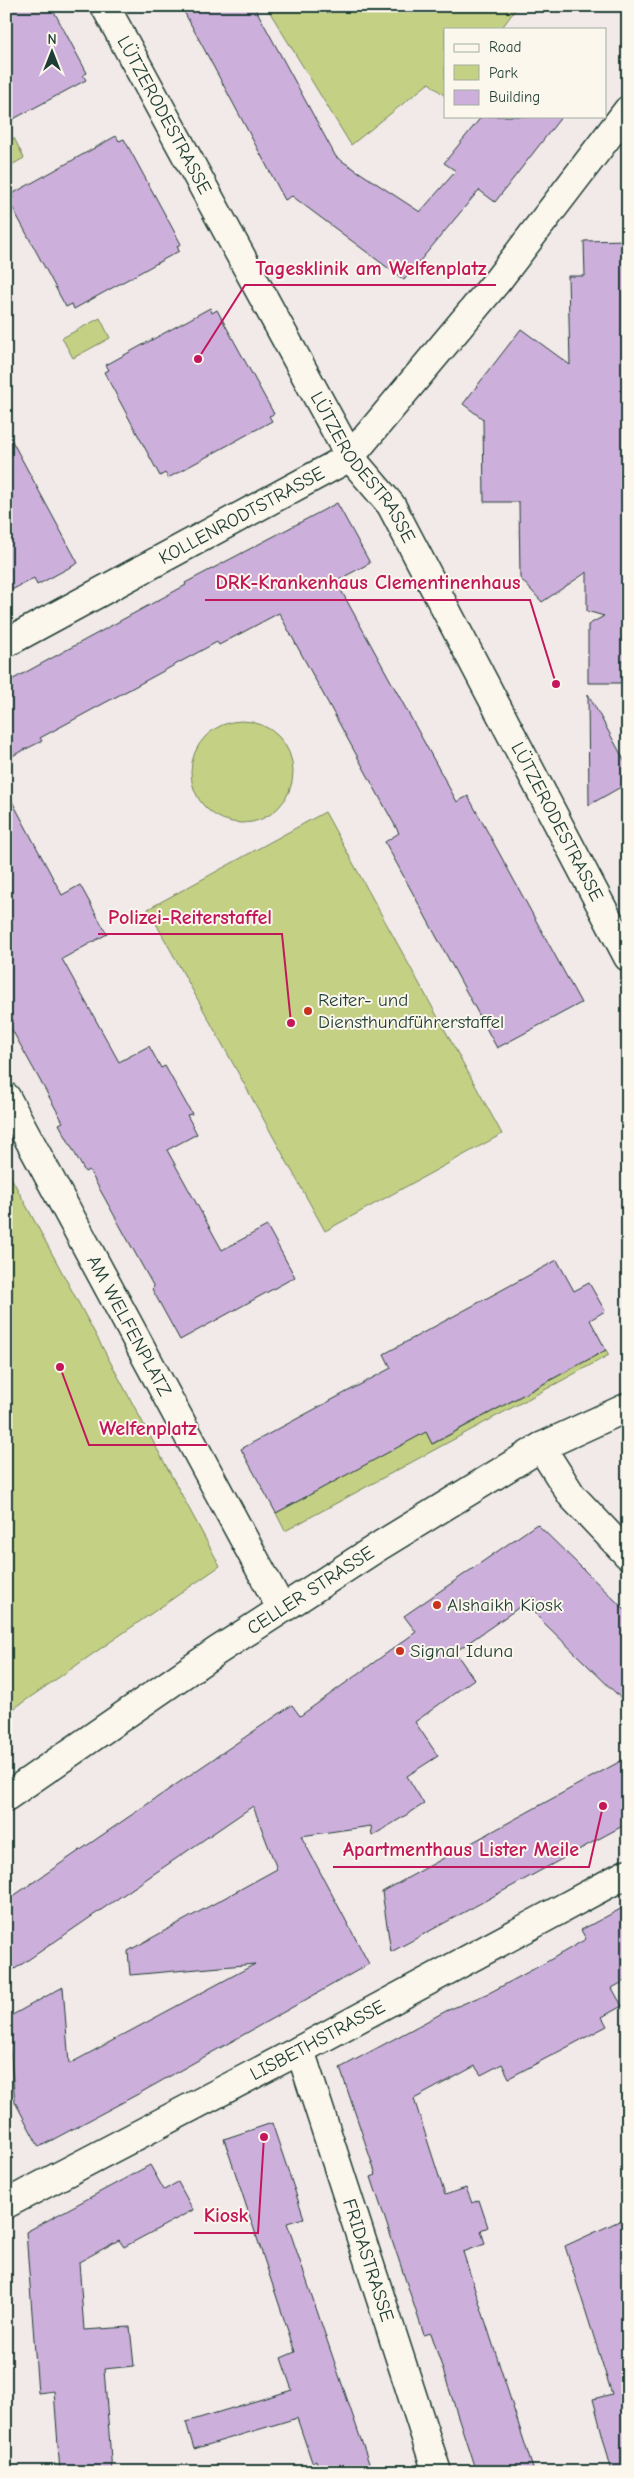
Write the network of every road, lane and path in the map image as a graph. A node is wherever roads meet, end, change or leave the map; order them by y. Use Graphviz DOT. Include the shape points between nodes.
graph roads {
  1 [pos="104,6"];
  2 [pos="628,110"];
  3 [pos="350,457"];
  4 [pos="6,643"];
  5 [pos="628,957"];
  6 [pos="6,1097"];
  7 [pos="628,1407"];
  8 [pos="541,1447"];
  9 [pos="628,1555"];
  10 [pos="281,1608"];
  11 [pos="6,1797"];
  12 [pos="628,1872"];
  13 [pos="300,2050"];
  14 [pos="6,2204"];
  15 [pos="437,2472"];
  1 -- 3 [label="street, LÜTZERODESTRASSE"];
  2 -- 3 [label="street, KOLLENRODTSTRASSE" via="498,280"];
  3 -- 4 [label="street, KOLLENRODTSTRASSE"];
  3 -- 5 [label="street, LÜTZERODESTRASSE" via="391,505"];
  6 -- 10 [label="street, AM WELFENPLATZ"];
  7 -- 8 [label="street, CELLER STRASSE"];
  8 -- 9 [label="street" via="568,1491"];
  8 -- 10 [label="street, CELLER STRASSE"];
  10 -- 11 [label="street, CELLER STRASSE"];
  12 -- 13 [label="street, LISBETHSTRASSE"];
  13 -- 14 [label="street, LISBETHSTRASSE"];
  13 -- 15 [label="street, FRIDASTRASSE"];
}
